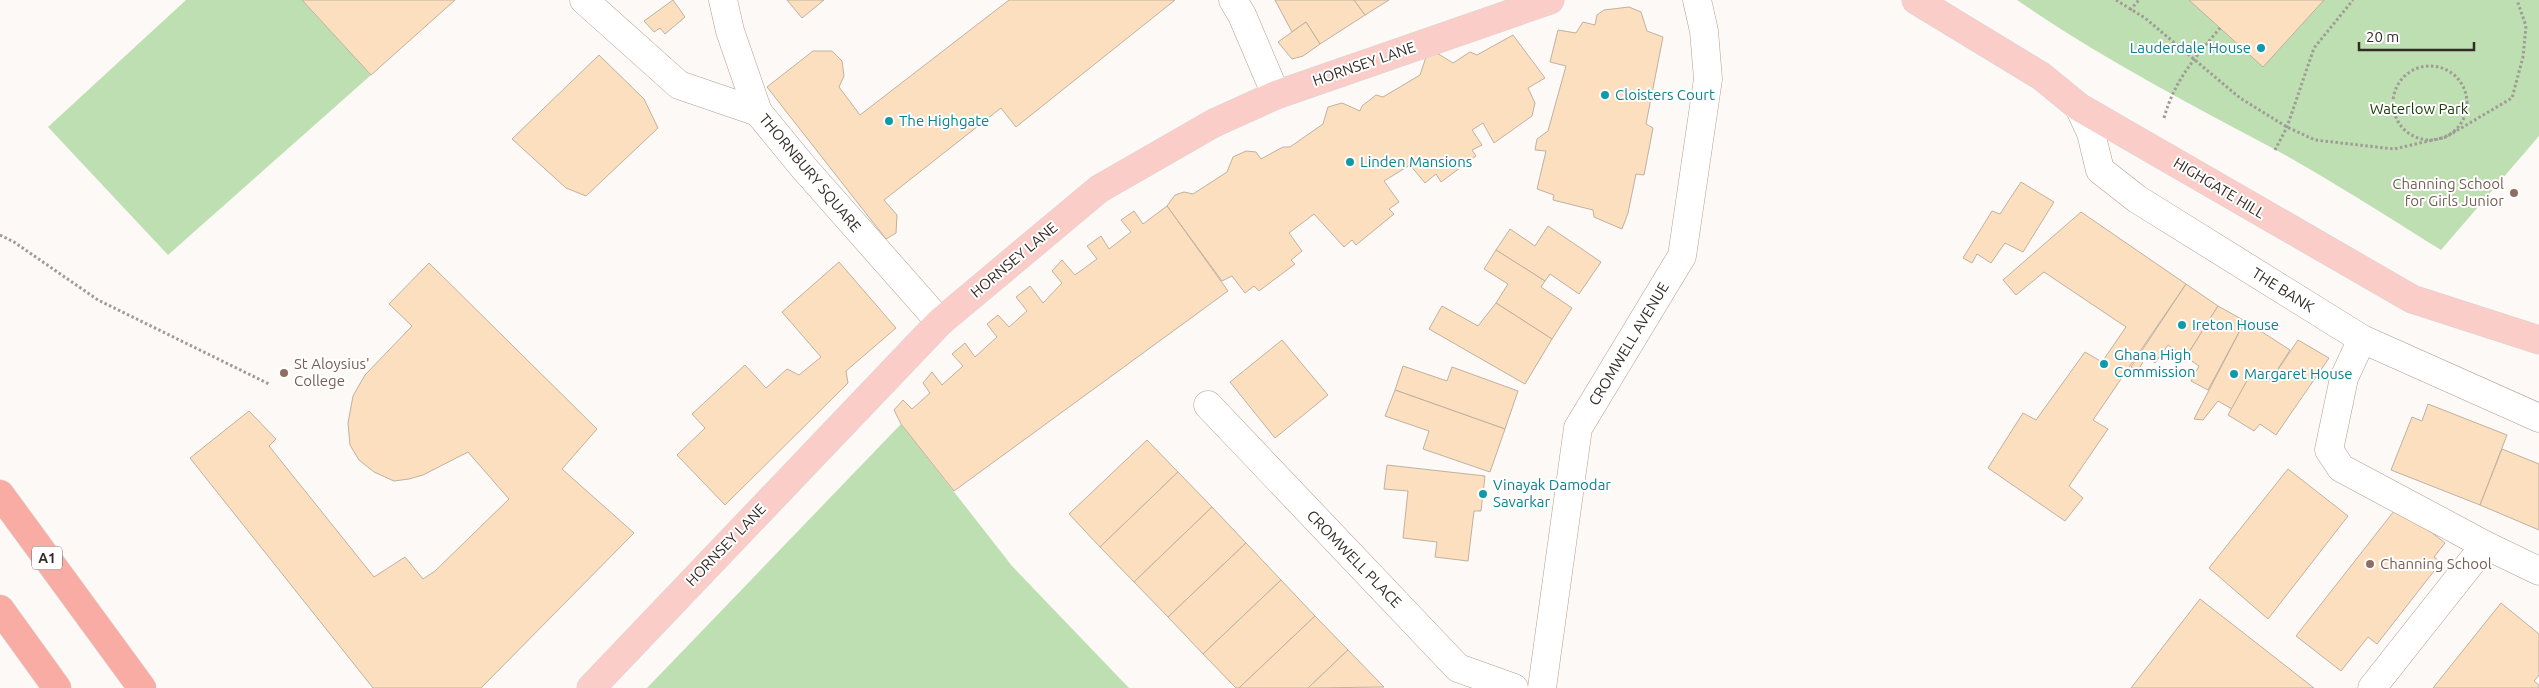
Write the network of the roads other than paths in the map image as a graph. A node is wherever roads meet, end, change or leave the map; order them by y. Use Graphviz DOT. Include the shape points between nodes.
graph roads {
  1 [pos="584,0"];
  2 [pos="724,0"];
  3 [pos="1233,0"];
  4 [pos="1550,0"];
  5 [pos="1697,0"];
  6 [pos="1916,0"];
  7 [pos="1276,95"];
  8 [pos="2079,107"];
  9 [pos="758,112"];
  10 [pos="940,322"];
  11 [pos="2362,339"];
  12 [pos="2539,340"];
  13 [pos="1208,406"];
  14 [pos="2539,418"];
  15 [pos="0,494"];
  16 [pos="2485,545"];
  17 [pos="2539,571"];
  18 [pos="0,609"];
  19 [pos="57,688"];
  20 [pos="142,688"];
  21 [pos="591,688"];
  22 [pos="1514,688"];
  23 [pos="1542,688"];
  24 [pos="2372,688"];
  1 -- 9 [label="street" via="678,85"];
  2 -- 9 [label="street, THORNBURY SQUARE" via="730,31"];
  3 -- 7 [label="street"];
  4 -- 7 [label="main road, HORNSEY LANE"];
  5 -- 23 [label="street, CROMWELL AVENUE" via="1705,38 1708,79 1682,256 1578,428"];
  6 -- 8 [label="main road, HIGHGATE HILL" via="2041,76"];
  7 -- 10 [label="main road, HORNSEY LANE" via="1214,123 1099,189"];
  8 -- 11 [label="street, THE BANK" via="2091,133 2100,170 2137,199"];
  8 -- 12 [label="main road, HIGHGATE HILL" via="2412,299"];
  9 -- 10 [label="street, THORNBURY SQUARE"];
  10 -- 21 [label="main road, HORNSEY LANE"];
  11 -- 14 [label="street, THE BANK"];
  11 -- 16 [label="street" via="2344,378 2329,450 2341,468"];
  13 -- 22 [label="street, CROMWELL PLACE" via="1458,668"];
  15 -- 20 [label="highway, A1"];
  16 -- 17 [label="street"];
  16 -- 24 [label="street"];
  18 -- 19 [label="highway"];
}
